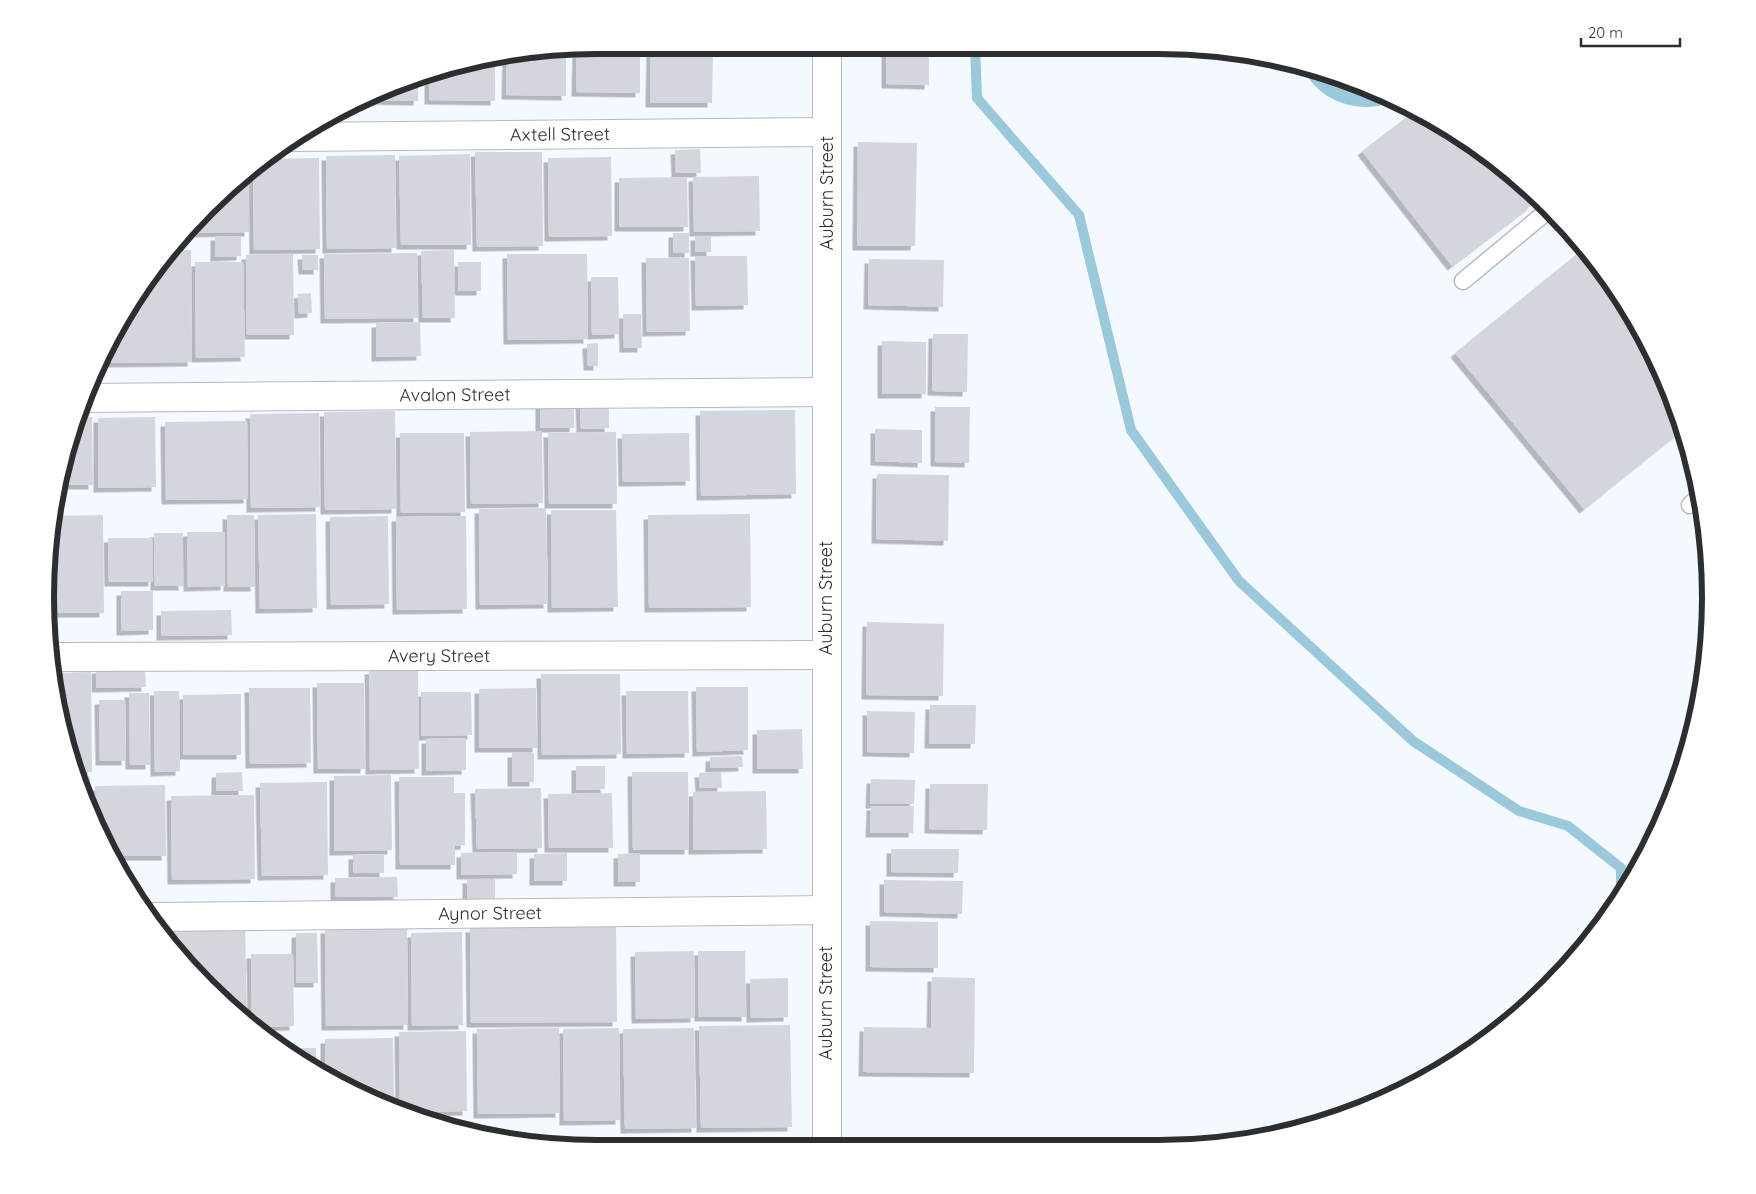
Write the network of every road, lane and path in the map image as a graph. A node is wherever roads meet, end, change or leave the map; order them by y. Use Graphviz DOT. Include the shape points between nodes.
graph roads {
  1 [pos="827,54"];
  2 [pos="827,132"];
  3 [pos="309,137"];
  4 [pos="1544,214"];
  5 [pos="1463,281"];
  6 [pos="827,392"];
  7 [pos="92,398"];
  8 [pos="826,655"];
  9 [pos="57,657"];
  10 [pos="826,910"];
  11 [pos="157,916"];
  12 [pos="827,1140"];
  1 -- 2 [label="street, Auburn Street"];
  2 -- 3 [label="street, Axtell Street"];
  2 -- 6 [label="street, Auburn Street"];
  4 -- 5 [label="lane"];
  6 -- 7 [label="street, Avalon Street"];
  6 -- 8 [label="street, Auburn Street"];
  8 -- 9 [label="street, Avery Street"];
  8 -- 10 [label="street, Auburn Street"];
  10 -- 11 [label="street, Aynor Street"];
  10 -- 12 [label="street, Auburn Street"];
}
